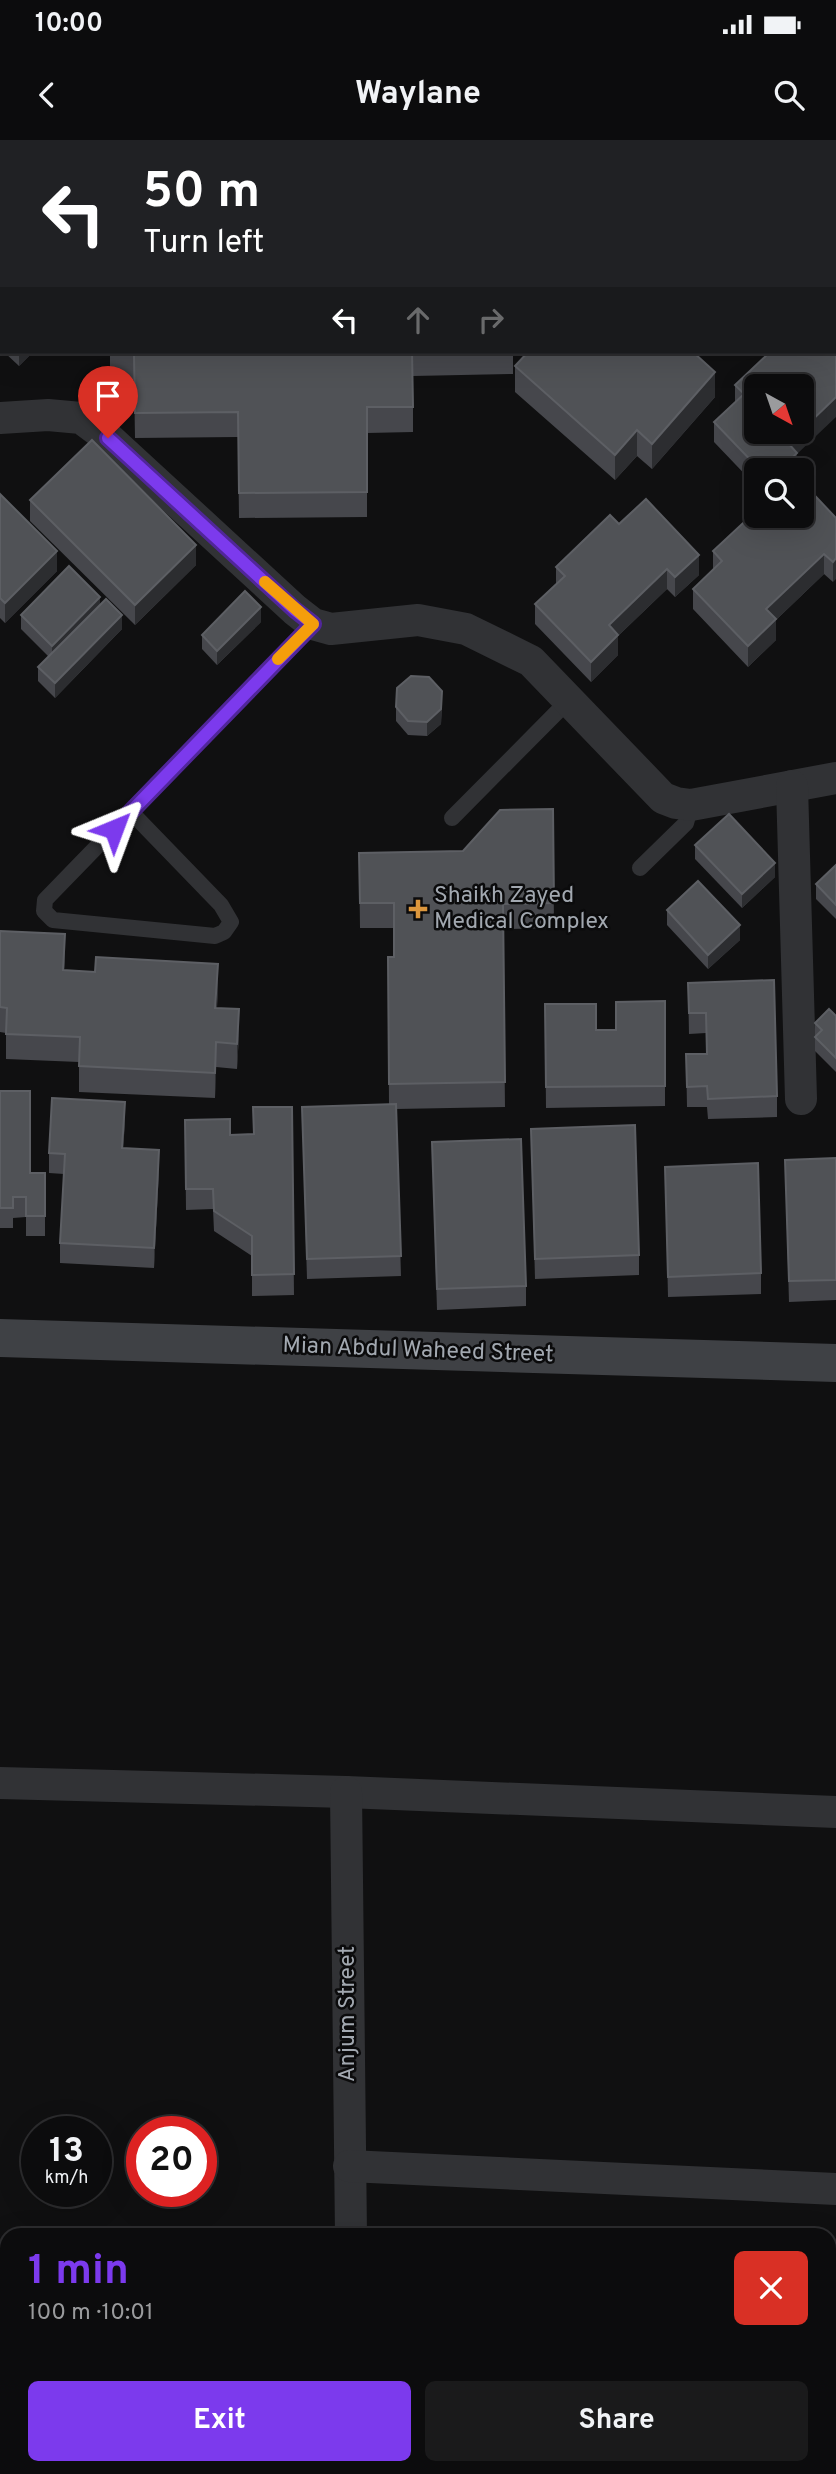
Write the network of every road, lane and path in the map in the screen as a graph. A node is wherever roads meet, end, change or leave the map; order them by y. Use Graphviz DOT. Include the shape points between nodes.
graph roads {
  1 [pos="0,418"];
  2 [pos="313,624"];
  3 [pos="569,700"];
  4 [pos="836,778"];
  5 [pos="792,786"];
  6 [pos="691,805"];
  7 [pos="131,812"];
  8 [pos="452,818"];
  9 [pos="640,868"];
  10 [pos="801,1099"];
  11 [pos="0,1338"];
  12 [pos="836,1363"];
  13 [pos="0,1783"];
  14 [pos="346,1792"];
  15 [pos="836,1812"];
  16 [pos="349,2166"];
  17 [pos="836,2189"];
  18 [pos="351,2228"];
  1 -- 2 [label="street" via="81,418"];
  2 -- 3 [label="street" via="331,629 418,620 466,629 531,662"];
  2 -- 7 [label="lane"];
  3 -- 6 [label="street" via="663,798"];
  3 -- 8 [label="lane"];
  4 -- 5 [label="street"];
  5 -- 6 [label="street"];
  5 -- 10 [label="street"];
  6 -- 9 [label="lane" via="686,823"];
  7 -- 7 [label="lane" via="45,900 44,911 53,920 215,936 225,932 231,922 221,905"];
  11 -- 12 [label="street, Mian Abdul Waheed Street"];
  13 -- 14 [label="street"];
  14 -- 15 [label="street"];
  14 -- 16 [label="street, Anjum Street"];
  16 -- 17 [label="street"];
  16 -- 18 [label="street, Anjum Street"];
}
